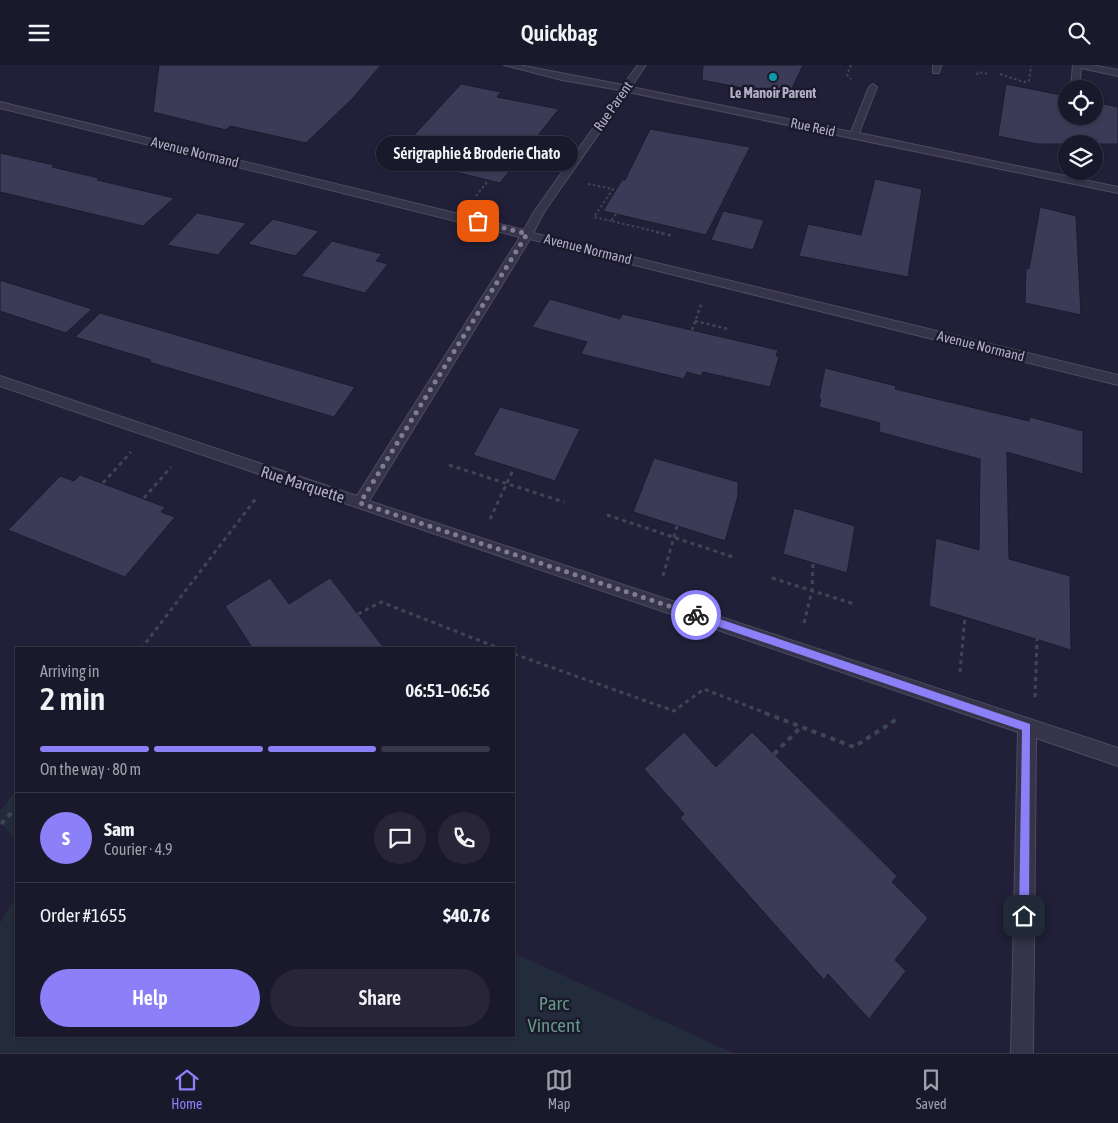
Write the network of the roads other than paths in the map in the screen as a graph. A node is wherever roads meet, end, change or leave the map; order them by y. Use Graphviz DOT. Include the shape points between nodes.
graph roads {
  1 [pos="508,65"];
  2 [pos="642,65"];
  3 [pos="1078,65"];
  4 [pos="1118,73"];
  5 [pos="1076,80"];
  6 [pos="873,87"];
  7 [pos="625,89"];
  8 [pos="0,105"];
  9 [pos="854,135"];
  10 [pos="1118,190"];
  11 [pos="527,234"];
  12 [pos="1118,380"];
  13 [pos="0,381"];
  14 [pos="360,503"];
  15 [pos="1027,727"];
  16 [pos="1118,757"];
  17 [pos="1022,1053"];
  1 -- 7 [label="street, Rue Reid"];
  2 -- 7 [label="street, Rue Parent"];
  3 -- 4 [label="street"];
  3 -- 5 [label="street"];
  6 -- 9 [label="street"];
  7 -- 9 [label="street, Rue Reid"];
  7 -- 11 [label="street, Rue Parent"];
  8 -- 11 [label="street, Avenue Normand"];
  9 -- 10 [label="street, Rue Reid"];
  11 -- 12 [label="street, Avenue Normand"];
  11 -- 14 [label="street, Rue Parent"];
  13 -- 14 [label="street, Rue Marquette"];
  14 -- 15 [label="street, Rue Marquette"];
  15 -- 16 [label="street, Rue Marquette"];
  15 -- 17 [label="street"];
}
